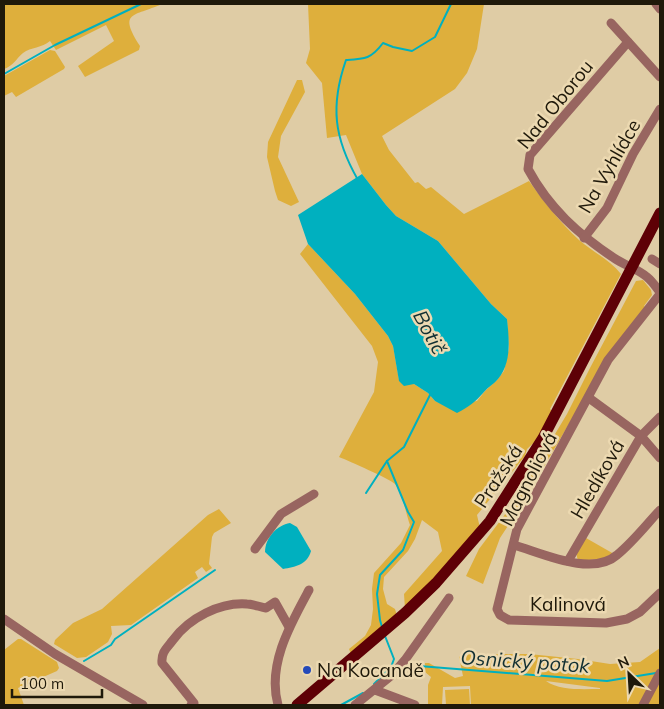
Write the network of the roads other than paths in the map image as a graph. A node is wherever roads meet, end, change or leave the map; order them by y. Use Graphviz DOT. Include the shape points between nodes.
graph roads {
  1 [pos="656,4"];
  2 [pos="660,9"];
  3 [pos="611,23"];
  4 [pos="628,42"];
  5 [pos="660,77"];
  6 [pos="660,109"];
  7 [pos="660,213"];
  8 [pos="584,238"];
  9 [pos="652,259"];
  10 [pos="660,264"];
  11 [pos="631,268"];
  12 [pos="660,293"];
  13 [pos="589,398"];
  14 [pos="660,417"];
  15 [pos="642,436"];
  16 [pos="660,458"];
  17 [pos="314,494"];
  18 [pos="660,510"];
  19 [pos="514,544"];
  20 [pos="255,549"];
  21 [pos="568,561"];
  22 [pos="309,590"];
  23 [pos="660,593"];
  24 [pos="449,598"];
  25 [pos="499,614"];
  26 [pos="4,618"];
  27 [pos="289,627"];
  28 [pos="660,672"];
  29 [pos="375,690"];
  30 [pos="140,703"];
  31 [pos="125,705"];
  32 [pos="191,705"];
  33 [pos="278,705"];
  34 [pos="297,705"];
  35 [pos="355,705"];
  36 [pos="416,705"];
  37 [pos="643,705"];
  1 -- 2 [label="street"];
  3 -- 4 [label="street"];
  4 -- 5 [label="street"];
  4 -- 8 [label="street, Nad Oborou" via="530,155 528,162 528,169 547,197"];
  6 -- 8 [label="street, Na Vyhlídce" via="633,154 607,208"];
  7 -- 11 [label="main road, Pražská"];
  8 -- 11 [label="street, Nad Oborou"];
  9 -- 10 [label="street"];
  11 -- 12 [label="street" via="648,277"];
  11 -- 34 [label="main road, Pražská" via="543,438 490,521 436,583"];
  12 -- 13 [label="street, Magnoliová" via="608,360"];
  13 -- 15 [label="street"];
  13 -- 19 [label="street, Magnoliová" via="517,529"];
  14 -- 15 [label="street, Hledíková"];
  15 -- 16 [label="street"];
  15 -- 21 [label="street, Hledíková"];
  17 -- 20 [label="street" via="281,514"];
  18 -- 21 [label="street" via="616,556 604,563 593,565"];
  19 -- 21 [label="street"];
  19 -- 25 [label="street, Magnoliová" via="497,605"];
  22 -- 27 [label="street"];
  23 -- 25 [label="street, Kalinová" via="640,612 606,623 509,620"];
  24 -- 29 [label="street" via="405,660"];
  26 -- 30 [label="street" via="61,658"];
  27 -- 32 [label="street" via="275,602 266,608 247,604 225,606 197,617 176,636 162,655 162,663 194,703"];
  27 -- 33 [label="street" via="274,675"];
  28 -- 37 [label="street"];
  29 -- 35 [label="street"];
  29 -- 36 [label="street"];
  30 -- 31 [label="street"];
}
